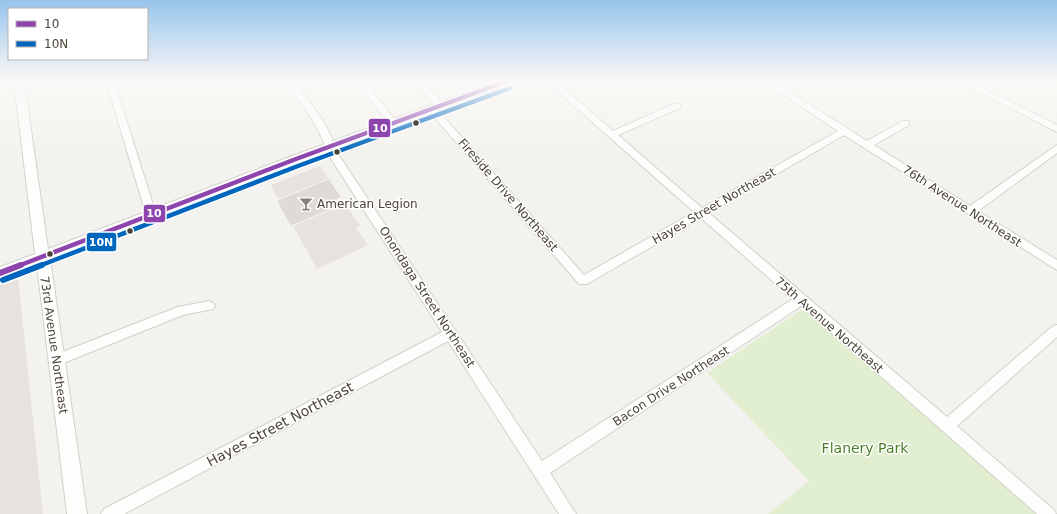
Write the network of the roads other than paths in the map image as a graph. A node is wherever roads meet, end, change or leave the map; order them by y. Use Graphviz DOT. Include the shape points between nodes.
graph roads {
  1 [pos="22,105"];
  2 [pos="117,105"];
  3 [pos="308,105"];
  4 [pos="379,105"];
  5 [pos="442,105"];
  6 [pos="577,105"];
  7 [pos="804,105"];
  8 [pos="1009,105"];
  9 [pos="677,106"];
  10 [pos="436,107"];
  11 [pos="393,123"];
  12 [pos="906,123"];
  13 [pos="1057,129"];
  14 [pos="844,131"];
  15 [pos="611,135"];
  16 [pos="867,145"];
  17 [pos="331,147"];
  18 [pos="1057,148"];
  19 [pos="970,211"];
  20 [pos="701,213"];
  21 [pos="151,214"];
  22 [pos="41,258"];
  23 [pos="1057,266"];
  24 [pos="0,273"];
  25 [pos="583,281"];
  26 [pos="801,300"];
  27 [pos="209,306"];
  28 [pos="1057,330"];
  29 [pos="451,334"];
  30 [pos="56,360"];
  31 [pos="947,426"];
  32 [pos="540,471"];
  33 [pos="77,514"];
  34 [pos="109,514"];
  35 [pos="568,514"];
  36 [pos="1048,514"];
  1 -- 22 [label="street, 73rd Avenue Northeast"];
  2 -- 21 [label="street"];
  3 -- 17 [label="street, Onondaga Street Northeast" via="329,139"];
  4 -- 11 [label="street"];
  5 -- 10 [label="street"];
  6 -- 15 [label="street, 75th Avenue Northeast"];
  7 -- 14 [label="street, 76th Avenue Northeast"];
  8 -- 13 [label="street"];
  9 -- 15 [label="street"];
  10 -- 11 [label="street"];
  10 -- 25 [label="street, Fireside Drive Northeast"];
  11 -- 17 [label="street"];
  12 -- 16 [label="street"];
  14 -- 16 [label="street, 76th Avenue Northeast"];
  14 -- 20 [label="street, Hayes Street Northeast"];
  15 -- 20 [label="street, 75th Avenue Northeast"];
  16 -- 19 [label="street, 76th Avenue Northeast"];
  17 -- 21 [label="street"];
  17 -- 29 [label="street, Onondaga Street Northeast" via="333,154"];
  18 -- 19 [label="street"];
  19 -- 23 [label="street, 76th Avenue Northeast"];
  20 -- 25 [label="street, Hayes Street Northeast"];
  20 -- 26 [label="street, 75th Avenue Northeast"];
  21 -- 22 [label="street"];
  22 -- 24 [label="street"];
  22 -- 30 [label="street, 73rd Avenue Northeast"];
  26 -- 31 [label="street, 75th Avenue Northeast"];
  26 -- 32 [label="street, Bacon Drive Northeast"];
  27 -- 30 [label="street" via="182,310"];
  28 -- 31 [label="street"];
  29 -- 32 [label="street, Onondaga Street Northeast"];
  29 -- 34 [label="street, Hayes Street Northeast"];
  30 -- 33 [label="street, 73rd Avenue Northeast"];
  31 -- 36 [label="street, 75th Avenue Northeast"];
  32 -- 35 [label="street, Onondaga Street Northeast"];
}
